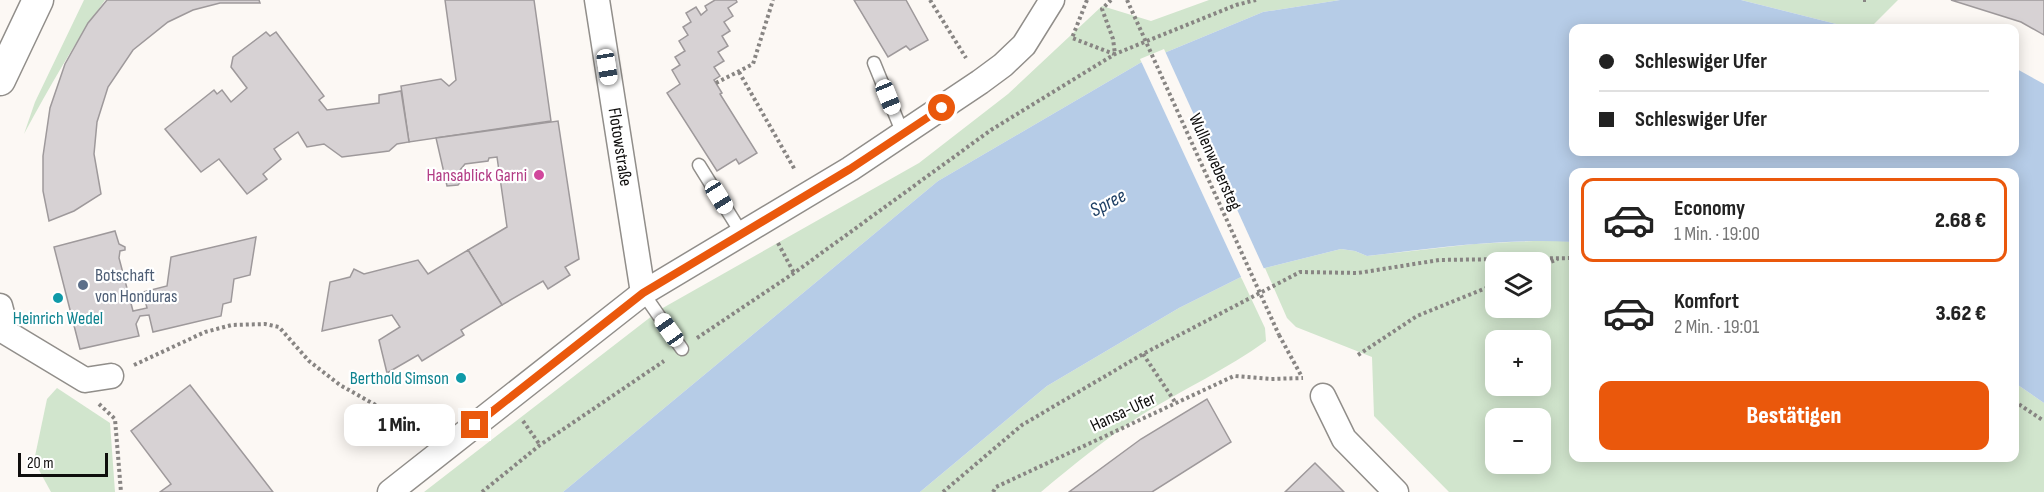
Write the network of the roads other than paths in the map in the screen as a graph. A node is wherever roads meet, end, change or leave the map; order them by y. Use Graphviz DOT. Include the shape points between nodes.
graph roads {
  1 [pos="38,0"];
  2 [pos="597,0"];
  3 [pos="1052,0"];
  4 [pos="874,63"];
  5 [pos="0,80"];
  6 [pos="903,134"];
  7 [pos="699,165"];
  8 [pos="742,234"];
  9 [pos="643,293"];
  10 [pos="0,306"];
  11 [pos="682,349"];
  12 [pos="111,376"];
  13 [pos="1323,396"];
  14 [pos="390,492"];
  15 [pos="1396,492"];
  1 -- 5 [label="street"];
  2 -- 9 [label="street, Flotowstraße"];
  3 -- 6 [label="street" via="1024,45 1003,65"];
  4 -- 6 [label="lane"];
  6 -- 8 [label="street"];
  7 -- 8 [label="lane"];
  8 -- 9 [label="street"];
  9 -- 11 [label="lane"];
  9 -- 14 [label="street"];
  10 -- 12 [label="street" via="8,333 85,380"];
  13 -- 15 [label="street" via="1344,439"];
}
